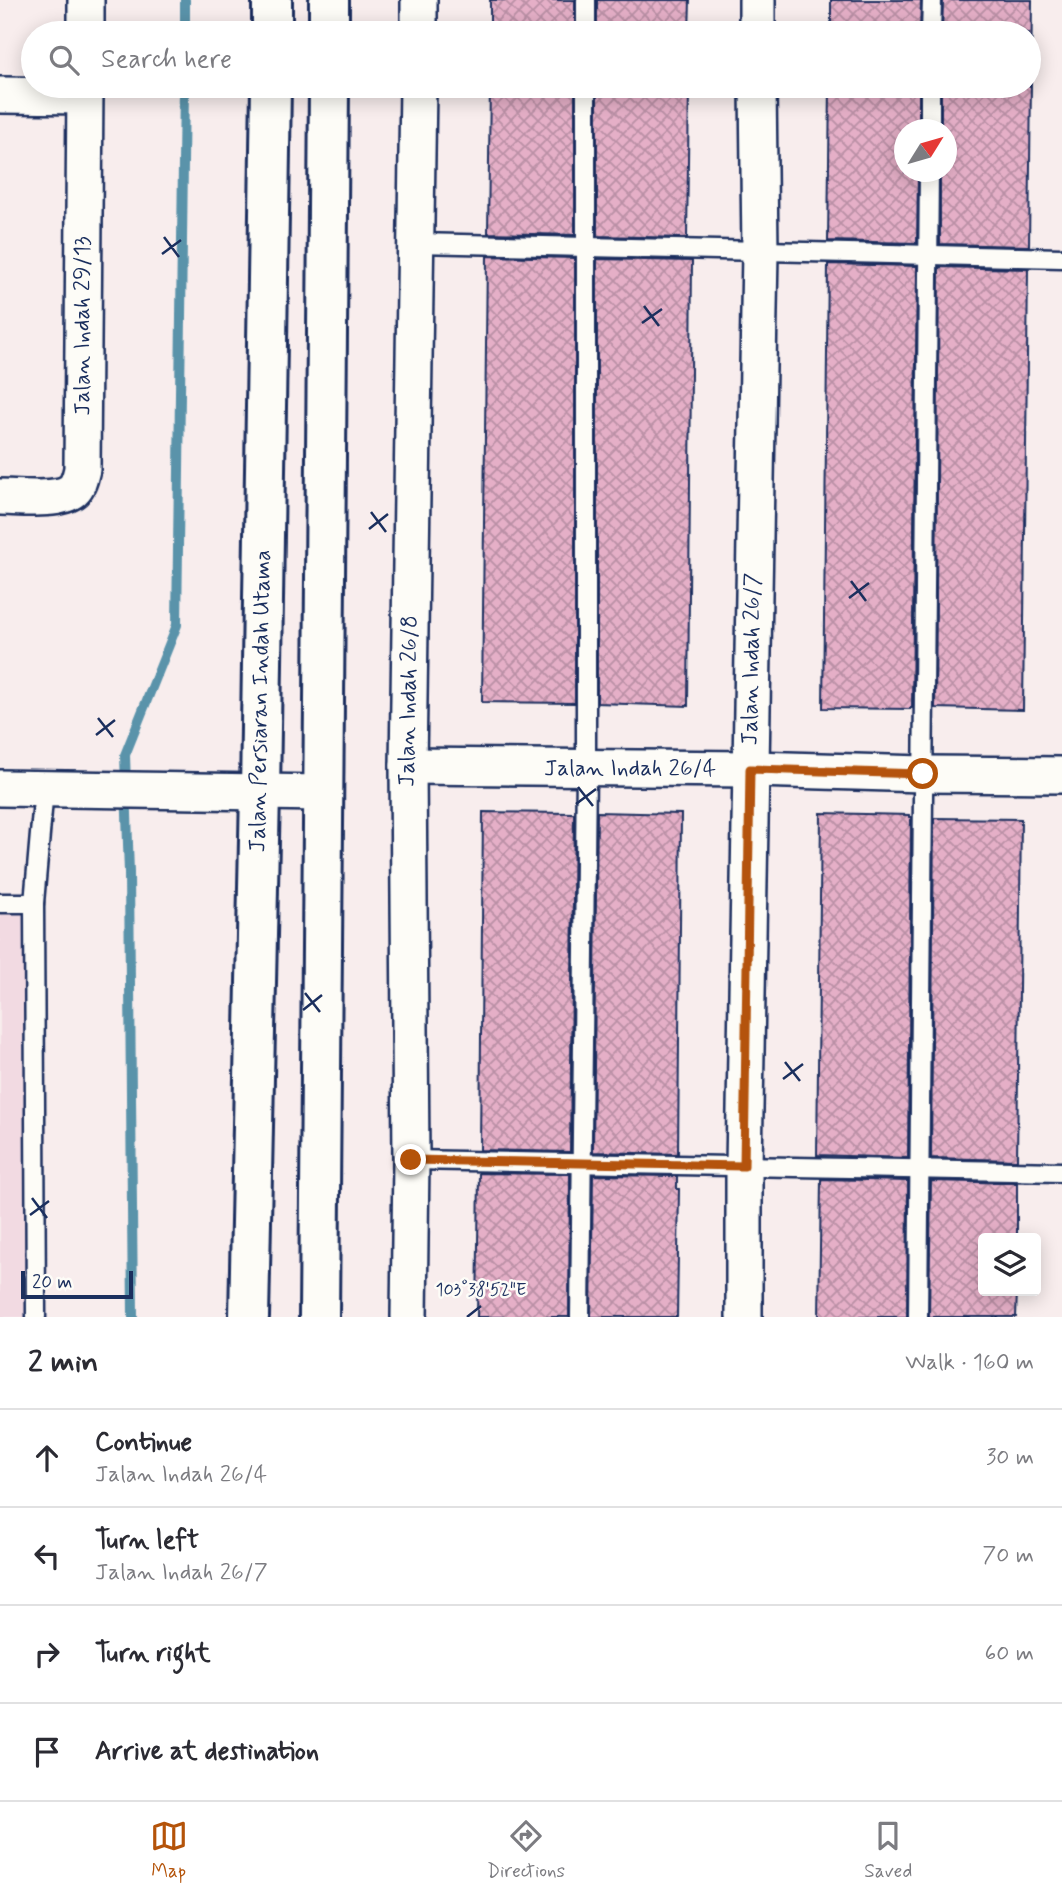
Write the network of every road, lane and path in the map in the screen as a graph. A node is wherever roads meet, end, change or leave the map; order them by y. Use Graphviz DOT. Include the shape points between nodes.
graph roads {
  1 [pos="86,0"];
  2 [pos="272,0"];
  3 [pos="329,0"];
  4 [pos="419,0"];
  5 [pos="586,0"];
  6 [pos="757,0"];
  7 [pos="932,0"];
  8 [pos="86,21"];
  9 [pos="272,21"];
  10 [pos="329,21"];
  11 [pos="419,21"];
  12 [pos="586,21"];
  13 [pos="757,21"];
  14 [pos="931,21"];
  15 [pos="21,94"];
  16 [pos="0,95"];
  17 [pos="85,98"];
  18 [pos="271,98"];
  19 [pos="329,98"];
  20 [pos="418,98"];
  21 [pos="586,98"];
  22 [pos="758,98"];
  23 [pos="930,98"];
  24 [pos="930,119"];
  25 [pos="929,182"];
  26 [pos="416,243"];
  27 [pos="587,247"];
  28 [pos="760,252"];
  29 [pos="928,256"];
  30 [pos="1062,258"];
  31 [pos="0,497"];
  32 [pos="408,766"];
  33 [pos="586,769"];
  34 [pos="750,769"];
  35 [pos="923,774"];
  36 [pos="1062,775"];
  37 [pos="0,788"];
  38 [pos="44,789"];
  39 [pos="260,792"];
  40 [pos="322,793"];
  41 [pos="0,903"];
  42 [pos="34,903"];
  43 [pos="411,1160"];
  44 [pos="582,1163"];
  45 [pos="744,1166"];
  46 [pos="919,1169"];
  47 [pos="1062,1172"];
  48 [pos="36,1317"];
  49 [pos="249,1317"];
  50 [pos="319,1317"];
  51 [pos="409,1317"];
  52 [pos="580,1317"];
  53 [pos="744,1317"];
  54 [pos="918,1317"];
  1 -- 8 [label="street"];
  2 -- 9 [label="main road"];
  3 -- 10 [label="main road"];
  4 -- 11 [label="street"];
  5 -- 12 [label="lane"];
  6 -- 13 [label="street"];
  7 -- 14 [label="lane"];
  15 -- 16 [label="street"];
  17 -- 31 [label="street, Jalan Indah 29/13" via="80,480 65,495"];
  18 -- 39 [label="main road, Jalan Persiaran Indah Utama"];
  19 -- 40 [label="main road"];
  20 -- 26 [label="street, Jalan Indah 26/8"];
  21 -- 27 [label="lane"];
  22 -- 28 [label="street, Jalan Indah 26/7"];
  23 -- 24 [label="lane"];
  25 -- 29 [label="lane"];
  26 -- 27 [label="lane"];
  26 -- 32 [label="street, Jalan Indah 26/8"];
  27 -- 28 [label="lane"];
  27 -- 33 [label="lane"];
  28 -- 29 [label="lane"];
  28 -- 34 [label="street, Jalan Indah 26/7"];
  29 -- 30 [label="lane"];
  29 -- 35 [label="lane"];
  32 -- 33 [label="street, Jalan Indah 26/4"];
  32 -- 43 [label="street, Jalan Indah 26/8"];
  33 -- 34 [label="street, Jalan Indah 26/4"];
  33 -- 44 [label="lane"];
  34 -- 35 [label="street, Jalan Indah 26/4"];
  34 -- 45 [label="street, Jalan Indah 26/7"];
  35 -- 36 [label="street, Jalan Indah 26/4"];
  35 -- 46 [label="lane"];
  37 -- 38 [label="street"];
  38 -- 39 [label="street"];
  38 -- 42 [label="lane"];
  39 -- 40 [label="street"];
  39 -- 49 [label="main road, Jalan Persiaran Indah Utama"];
  40 -- 50 [label="main road"];
  41 -- 42 [label="lane"];
  42 -- 48 [label="lane"];
  43 -- 44 [label="lane"];
  43 -- 51 [label="street, Jalan Indah 26/8"];
  44 -- 45 [label="lane"];
  44 -- 52 [label="lane"];
  45 -- 46 [label="lane"];
  45 -- 53 [label="street, Jalan Indah 26/7"];
  46 -- 47 [label="lane"];
  46 -- 54 [label="lane"];
}
